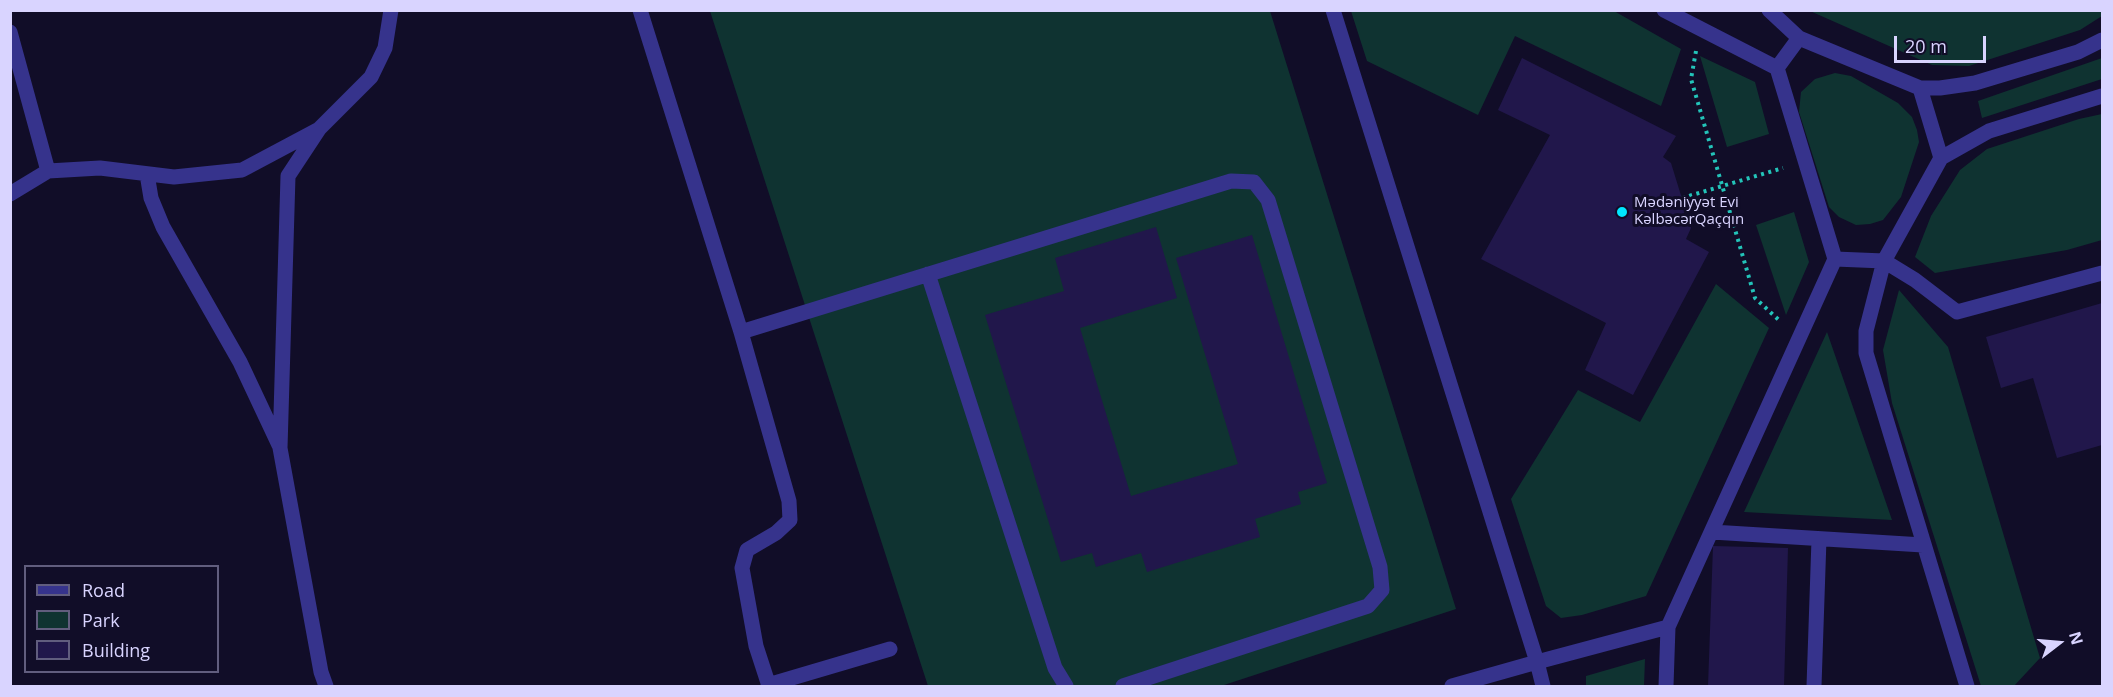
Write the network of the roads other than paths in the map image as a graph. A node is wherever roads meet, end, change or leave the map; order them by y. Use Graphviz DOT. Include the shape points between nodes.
graph roads {
  1 [pos="391,10"];
  2 [pos="640,10"];
  3 [pos="1333,10"];
  4 [pos="1664,10"];
  5 [pos="1769,10"];
  6 [pos="10,32"];
  7 [pos="1799,38"];
  8 [pos="2103,40"];
  9 [pos="1777,68"];
  10 [pos="1920,88"];
  11 [pos="2103,96"];
  12 [pos="319,129"];
  13 [pos="1941,158"];
  14 [pos="48,171"];
  15 [pos="147,174"];
  16 [pos="10,194"];
  17 [pos="1835,259"];
  18 [pos="1884,261"];
  19 [pos="2103,273"];
  20 [pos="928,274"];
  21 [pos="741,332"];
  22 [pos="280,448"];
  23 [pos="1712,532"];
  24 [pos="1819,538"];
  25 [pos="1923,545"];
  26 [pos="1668,627"];
  27 [pos="890,649"];
  28 [pos="1537,662"];
  29 [pos="769,686"];
  30 [pos="326,687"];
  31 [pos="1066,687"];
  32 [pos="1123,687"];
  33 [pos="1452,687"];
  34 [pos="1543,687"];
  35 [pos="1666,687"];
  36 [pos="1814,687"];
  37 [pos="1967,687"];
  1 -- 12 [label="street" via="385,48 371,78"];
  2 -- 21 [label="street"];
  3 -- 28 [label="street"];
  4 -- 9 [label="street"];
  5 -- 7 [label="street"];
  6 -- 14 [label="street"];
  7 -- 9 [label="street"];
  7 -- 10 [label="street"];
  8 -- 10 [label="street" via="2078,52 1975,83"];
  9 -- 17 [label="street"];
  10 -- 13 [label="street"];
  11 -- 13 [label="street" via="1989,132"];
  12 -- 15 [label="street" via="242,170 174,177"];
  12 -- 22 [label="street" via="288,176"];
  13 -- 18 [label="street"];
  14 -- 15 [label="street" via="100,168"];
  14 -- 16 [label="street"];
  15 -- 22 [label="street" via="163,226 240,362"];
  17 -- 18 [label="street"];
  17 -- 23 [label="street"];
  18 -- 19 [label="street" via="1957,312"];
  18 -- 25 [label="street" via="1866,331 1866,352"];
  20 -- 21 [label="street"];
  20 -- 31 [label="street" via="1055,668"];
  20 -- 32 [label="street" via="1231,181 1254,182 1268,200 1380,567 1382,590 1368,606"];
  21 -- 29 [label="street" via="789,501 790,520 747,550 742,568 756,646"];
  22 -- 30 [label="street"];
  23 -- 24 [label="street"];
  23 -- 26 [label="street"];
  24 -- 25 [label="street"];
  24 -- 36 [label="street"];
  25 -- 37 [label="street"];
  26 -- 28 [label="street"];
  26 -- 35 [label="street"];
  27 -- 29 [label="street"];
  28 -- 33 [label="street"];
  28 -- 34 [label="street"];
}
